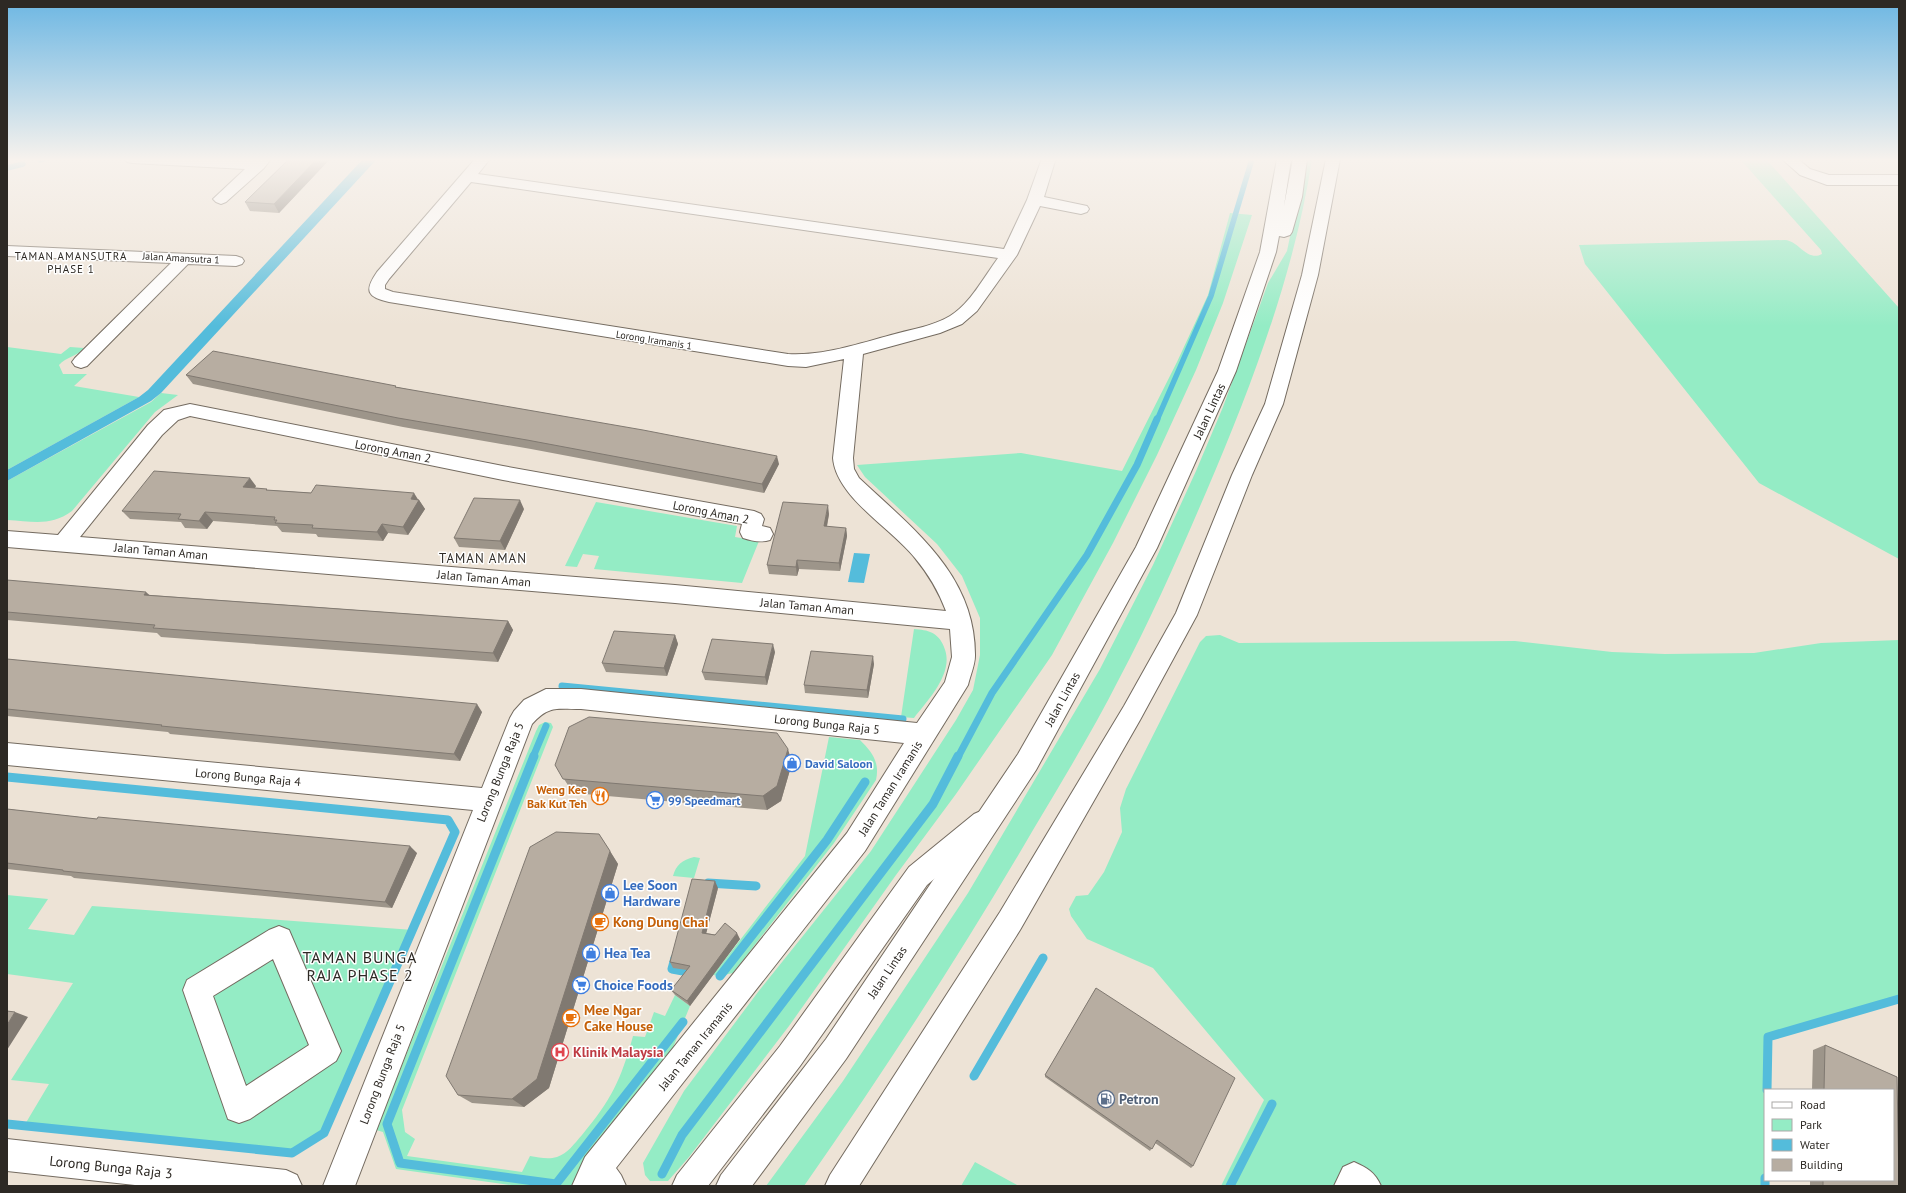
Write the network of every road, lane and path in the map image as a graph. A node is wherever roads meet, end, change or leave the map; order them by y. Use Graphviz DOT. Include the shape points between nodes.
graph roads {
  1 [pos="434,215"];
  2 [pos="729,215"];
  3 [pos="1028,215"];
  4 [pos="1274,215"];
  5 [pos="1289,215"];
  6 [pos="1322,215"];
  7 [pos="7,251"];
  8 [pos="1268,252"];
  9 [pos="1010,255"];
  10 [pos="185,258"];
  11 [pos="236,261"];
  12 [pos="854,351"];
  13 [pos="81,362"];
  14 [pos="763,534"];
  15 [pos="7,539"];
  16 [pos="64,542"];
  17 [pos="961,621"];
  18 [pos="923,734"];
  19 [pos="7,754"];
  20 [pos="489,800"];
  21 [pos="992,814"];
  22 [pos="197,990"];
  23 [pos="7,1155"];
  24 [pos="598,1180"];
  25 [pos="286,1186"];
  26 [pos="339,1186"];
  27 [pos="688,1186"];
  28 [pos="732,1186"];
  29 [pos="841,1186"];
  30 [pos="1350,1186"];
  31 [pos="1365,1186"];
  1 -- 12 [label="main road, Lorong Iramanis 1" via="383,276 377,285 377,292 397,298 788,360 806,361"];
  2 -- 9 [label="main road"];
  3 -- 9 [label="main road, Lorong Iramanis 1"];
  4 -- 8 [label="main road, Jalan Lintas"];
  5 -- 8 [label="main road" via="1282,241"];
  6 -- 29 [label="main road" via="1310,275 1274,404 1242,475 1186,615 1132,713 1010,920"];
  7 -- 10 [label="main road, Jalan Amansutra 1"];
  8 -- 21 [label="main road, Jalan Lintas" via="1228,371 1146,548 1027,762"];
  9 -- 12 [label="main road, Lorong Iramanis 1" via="970,307 956,320 934,329"];
  10 -- 11 [label="main road, Jalan Amansutra 1"];
  10 -- 13 [label="main road"];
  12 -- 17 [label="main road, Jalan Taman Iramanis" via="844,469 851,483 922,551 946,583"];
  14 -- 16 [label="main road, Lorong Aman 2" via="750,532 754,519 503,473 190,410 171,415 155,430"];
  15 -- 16 [label="main road, Jalan Taman Aman"];
  16 -- 17 [label="main road, Jalan Taman Aman"];
  17 -- 18 [label="main road, Jalan Taman Iramanis" via="964,656 956,685"];
  18 -- 20 [label="main road, Lorong Bunga Raja 5" via="581,699 546,699 532,707 522,718"];
  18 -- 24 [label="main road, Jalan Taman Iramanis" via="856,842"];
  19 -- 20 [label="main road, Lorong Bunga Raja 4"];
  20 -- 26 [label="main road, Lorong Bunga Raja 5"];
  21 -- 27 [label="main road" via="918,876 790,1056"];
  21 -- 28 [label="main road, Jalan Lintas" via="836,1048"];
  22 -- 22 [label="main road" via="240,1108 326,1051 279,940"];
  23 -- 25 [label="main road, Lorong Bunga Raja 3"];
  30 -- 31 [label="main road" via="1354,1178"];
}
